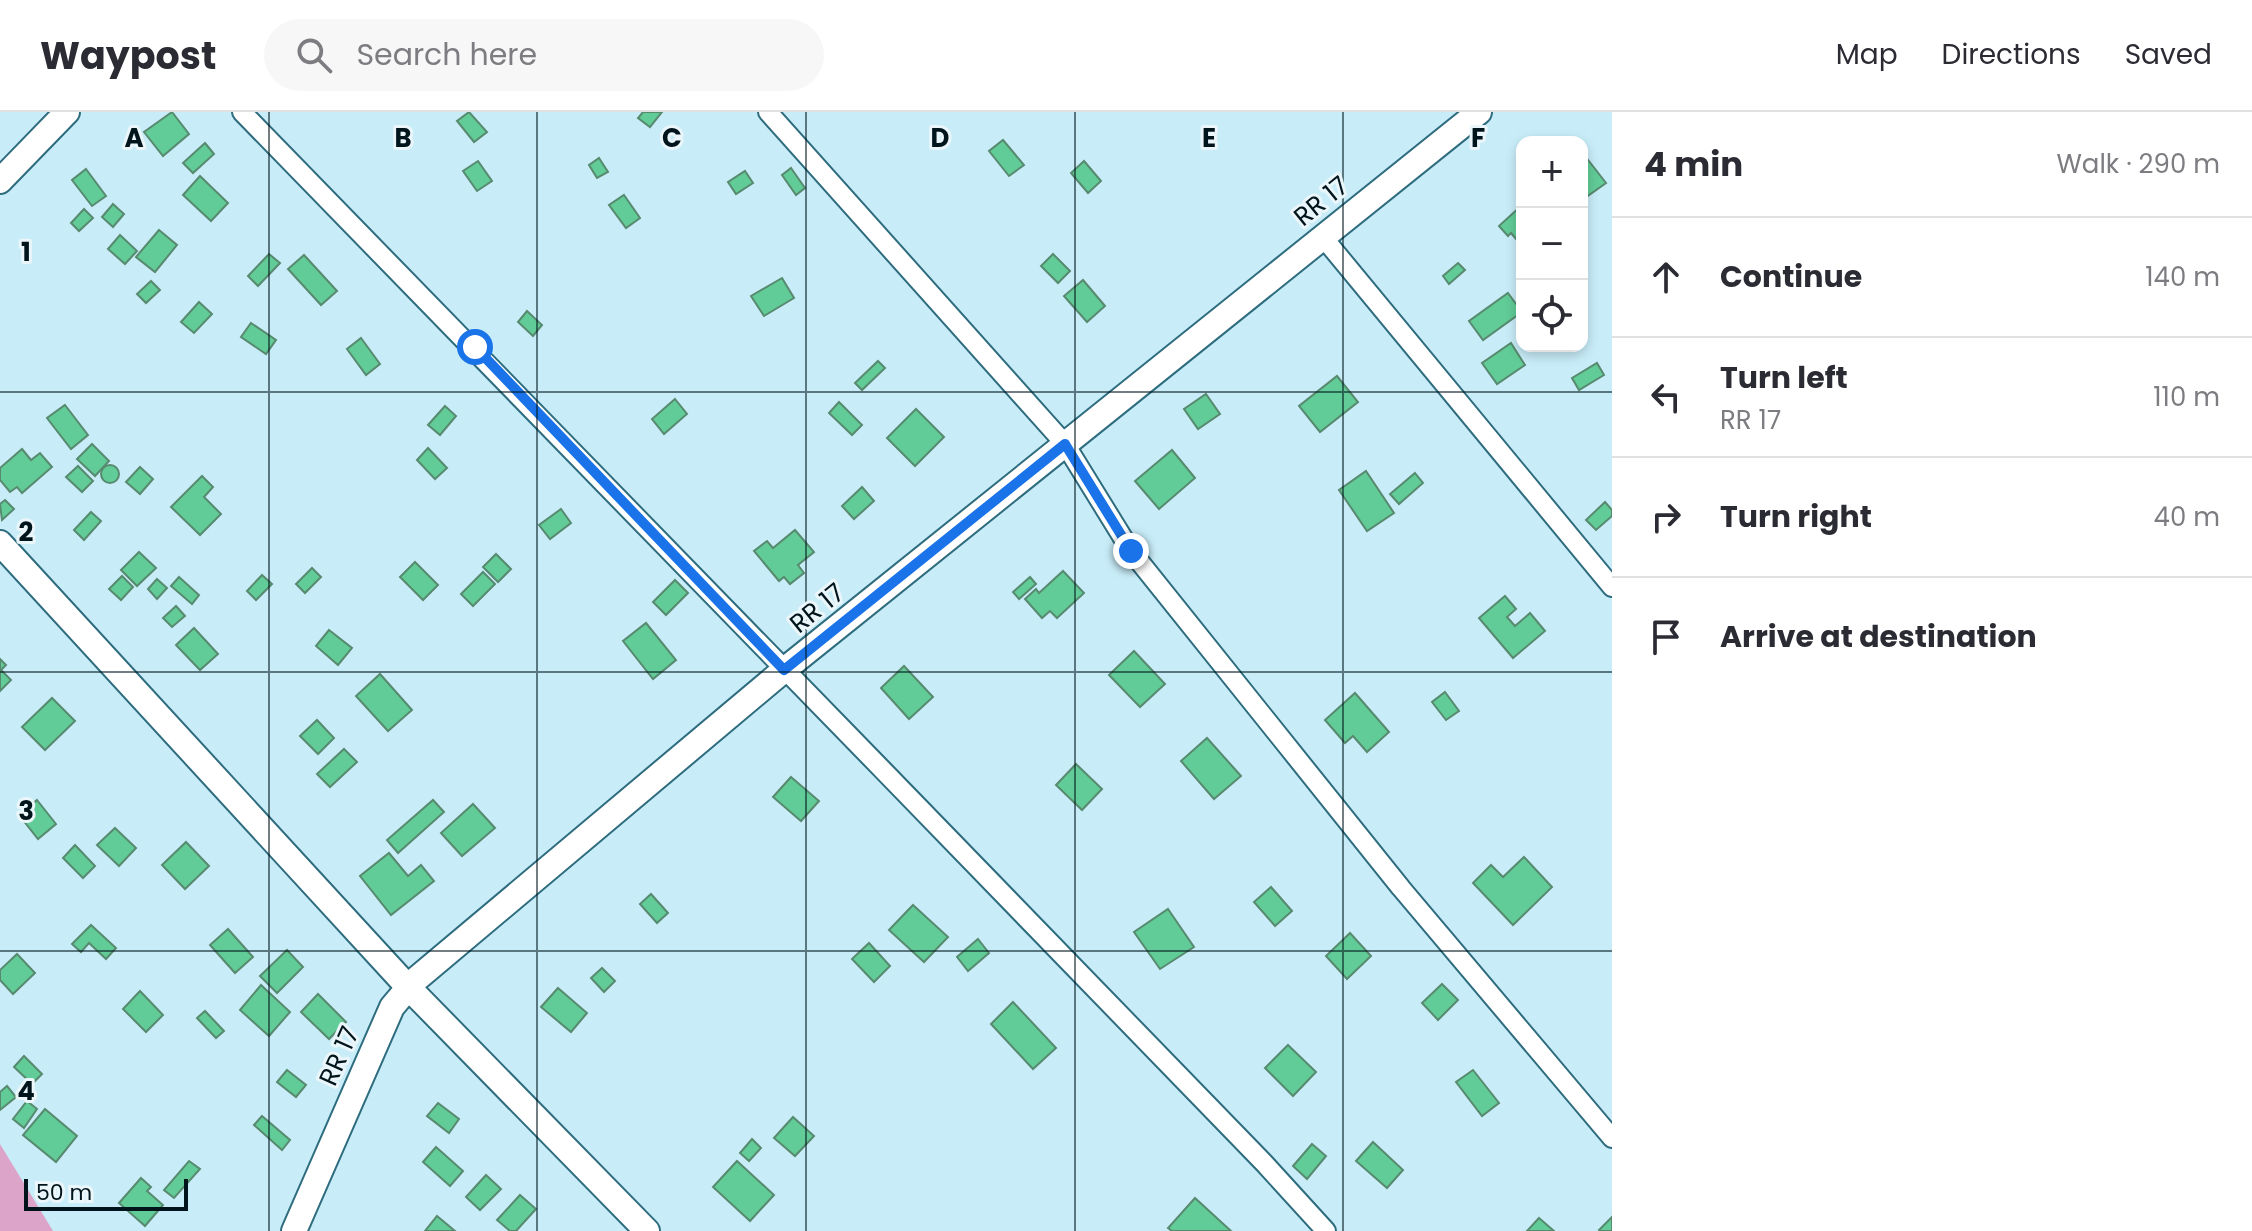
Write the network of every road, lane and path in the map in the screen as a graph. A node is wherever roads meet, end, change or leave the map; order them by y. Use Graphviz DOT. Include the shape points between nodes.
graph roads {
  1 [pos="67,112"];
  2 [pos="242,112"];
  3 [pos="768,112"];
  4 [pos="1479,112"];
  5 [pos="0,181"];
  6 [pos="1322,236"];
  7 [pos="1065,444"];
  8 [pos="0,543"];
  9 [pos="1612,587"];
  10 [pos="784,670"];
  11 [pos="408,987"];
  12 [pos="1612,1138"];
  13 [pos="294,1231"];
  14 [pos="647,1231"];
  15 [pos="1326,1231"];
  1 -- 5 [label="main road"];
  2 -- 10 [label="street"];
  3 -- 7 [label="street"];
  4 -- 6 [label="main road, RR 17 / RR 17"];
  6 -- 7 [label="main road, RR 17 / RR 17"];
  6 -- 9 [label="street"];
  7 -- 10 [label="main road, RR 17 / RR 17"];
  7 -- 12 [label="street" via="1131,551 1401,888"];
  8 -- 11 [label="main road"];
  10 -- 11 [label="main road, RR 17 / RR 17"];
  10 -- 15 [label="street"];
  11 -- 13 [label="main road, RR 17 / RR 17" via="392,1007"];
  11 -- 14 [label="main road"];
}
